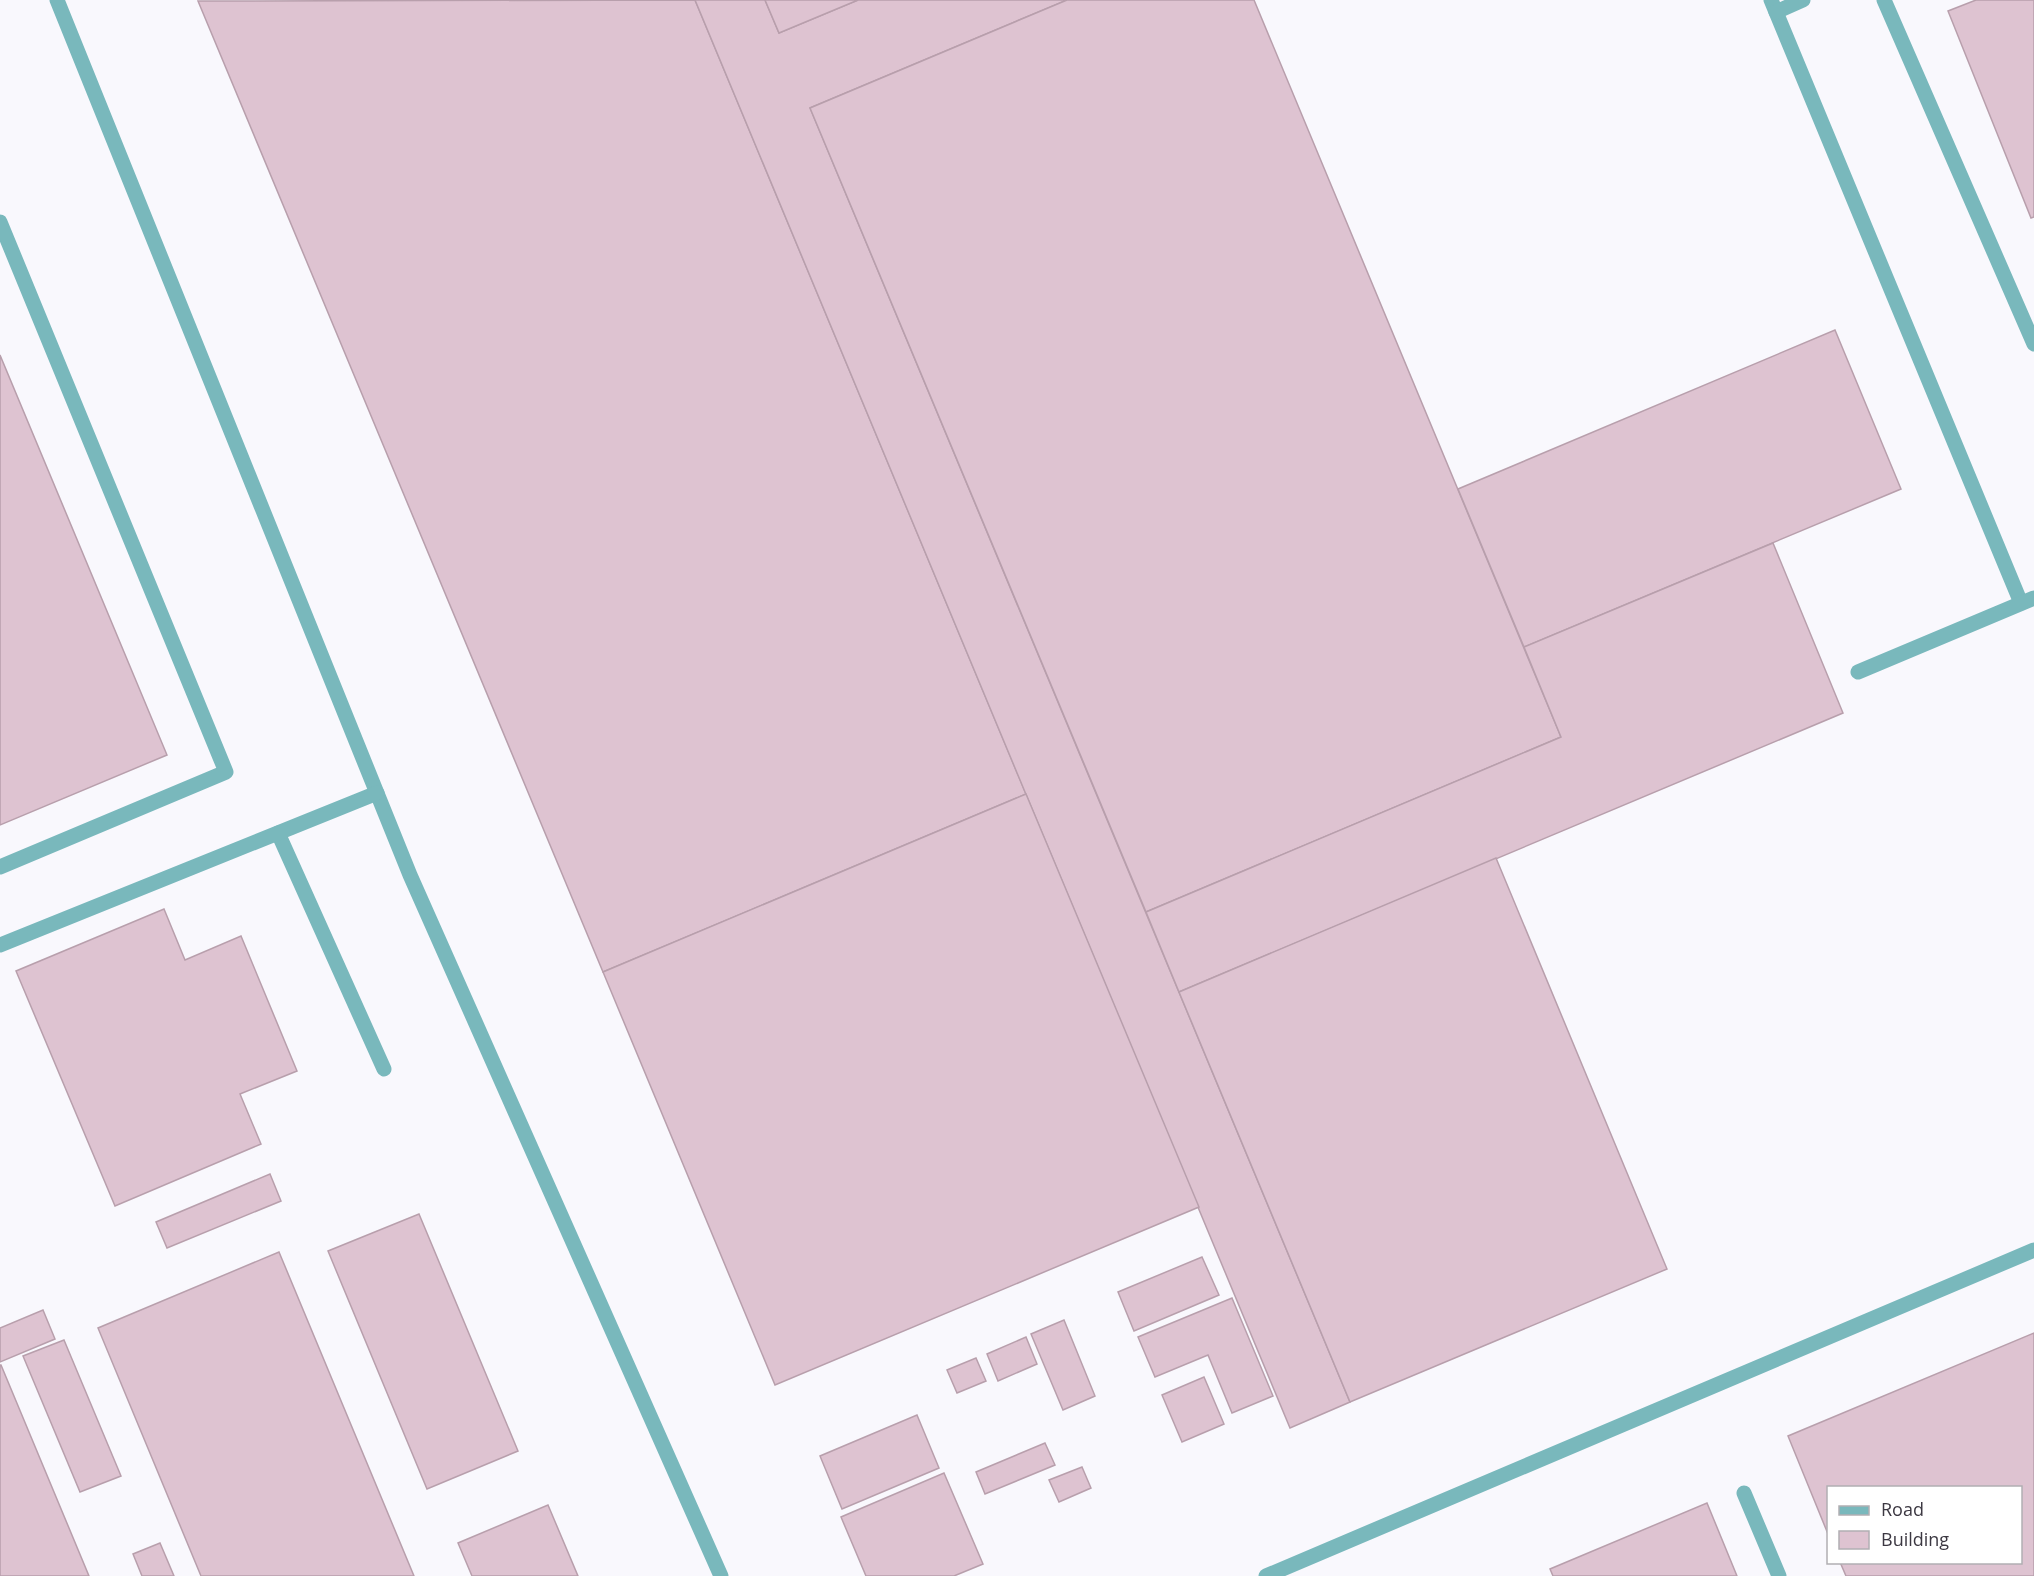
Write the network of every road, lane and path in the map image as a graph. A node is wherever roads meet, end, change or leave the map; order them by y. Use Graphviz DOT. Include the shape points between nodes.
graph roads {
  1 [pos="57,0"];
  2 [pos="1803,0"];
  3 [pos="1884,0"];
  4 [pos="1773,6"];
  5 [pos="0,222"];
  6 [pos="2034,344"];
  7 [pos="2027,601"];
  8 [pos="1858,672"];
  9 [pos="377,793"];
  10 [pos="278,833"];
  11 [pos="0,867"];
  12 [pos="0,945"];
  13 [pos="384,1069"];
  14 [pos="2034,1250"];
  15 [pos="1744,1493"];
  16 [pos="721,1576"];
  17 [pos="1266,1576"];
  18 [pos="1779,1576"];
  1 -- 9 [label="street"];
  2 -- 4 [label="street"];
  3 -- 6 [label="street"];
  4 -- 7 [label="street"];
  5 -- 11 [label="street" via="226,772"];
  7 -- 8 [label="street"];
  9 -- 10 [label="street"];
  9 -- 16 [label="street"];
  10 -- 12 [label="street"];
  10 -- 13 [label="street"];
  14 -- 17 [label="street"];
  15 -- 18 [label="street"];
}
